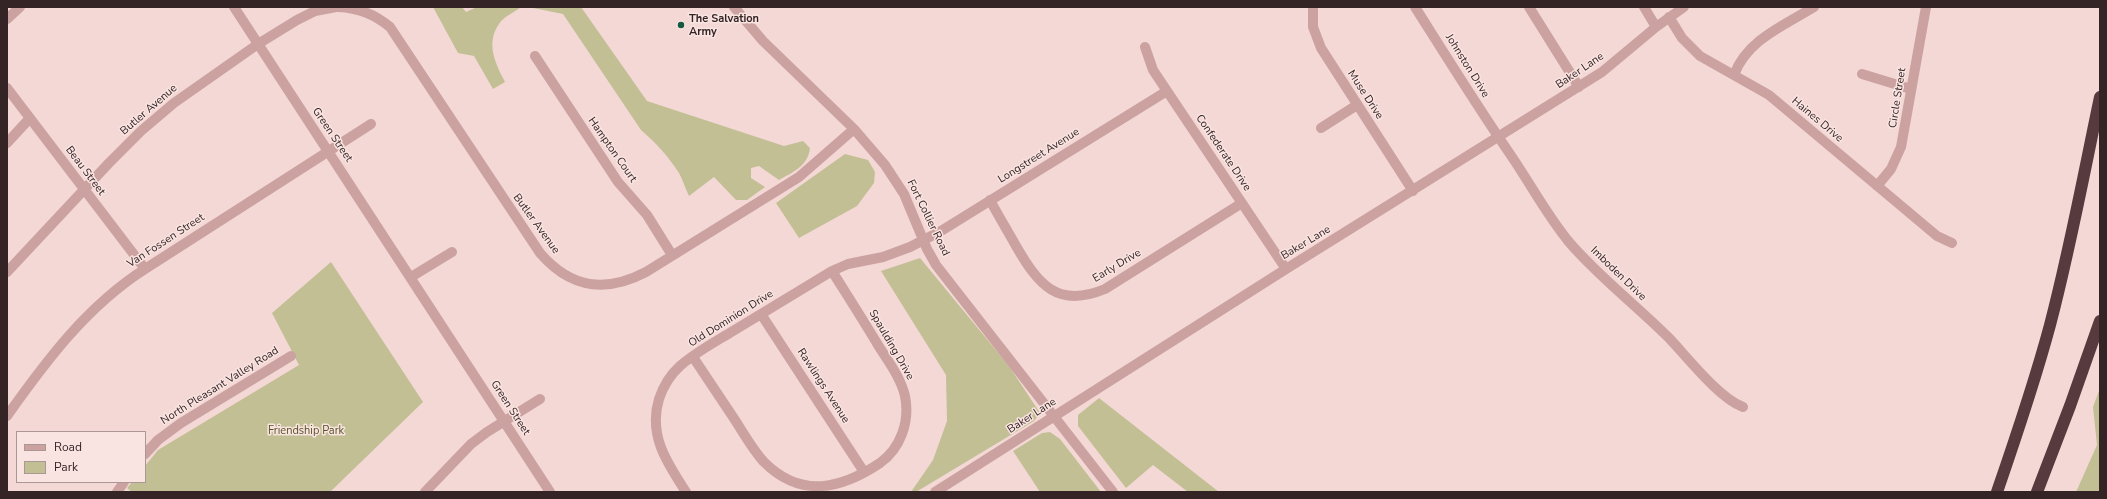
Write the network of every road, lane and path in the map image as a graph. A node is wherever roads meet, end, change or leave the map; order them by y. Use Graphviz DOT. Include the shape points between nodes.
graph roads {
  1 [pos="20,7"];
  2 [pos="234,7"];
  3 [pos="337,7"];
  4 [pos="734,7"];
  5 [pos="1313,7"];
  6 [pos="1415,7"];
  7 [pos="1529,7"];
  8 [pos="1644,7"];
  9 [pos="1684,7"];
  10 [pos="1814,7"];
  11 [pos="1926,7"];
  12 [pos="1669,17"];
  13 [pos="7,19"];
  14 [pos="1656,27"];
  15 [pos="258,44"];
  16 [pos="1145,47"];
  17 [pos="535,56"];
  18 [pos="1862,74"];
  19 [pos="1734,75"];
  20 [pos="1579,87"];
  21 [pos="7,88"];
  22 [pos="1911,89"];
  23 [pos="1167,91"];
  24 [pos="2100,97"];
  25 [pos="1357,104"];
  26 [pos="30,118"];
  27 [pos="370,124"];
  28 [pos="1321,128"];
  29 [pos="854,129"];
  30 [pos="1498,138"];
  31 [pos="7,142"];
  32 [pos="327,150"];
  33 [pos="1877,186"];
  34 [pos="84,190"];
  35 [pos="1413,191"];
  36 [pos="990,200"];
  37 [pos="1242,203"];
  38 [pos="923,240"];
  39 [pos="1952,243"];
  40 [pos="452,252"];
  41 [pos="672,255"];
  42 [pos="144,269"];
  43 [pos="1286,269"];
  44 [pos="832,270"];
  45 [pos="7,272"];
  46 [pos="411,277"];
  47 [pos="761,314"];
  48 [pos="2100,321"];
  49 [pos="291,356"];
  50 [pos="693,357"];
  51 [pos="540,399"];
  52 [pos="1743,407"];
  53 [pos="7,416"];
  54 [pos="1053,416"];
  55 [pos="504,421"];
  56 [pos="146,453"];
  57 [pos="864,472"];
  58 [pos="123,483"];
  59 [pos="118,492"];
  60 [pos="424,492"];
  61 [pos="550,492"];
  62 [pos="686,492"];
  63 [pos="935,492"];
  64 [pos="1113,492"];
  65 [pos="1997,492"];
  66 [pos="2037,492"];
  1 -- 13 [label="street"];
  2 -- 15 [label="street, Green Street"];
  3 -- 15 [label="street, Butler Avenue" via="307,14"];
  3 -- 41 [label="street, Butler Avenue" via="372,14 390,27 518,222 540,253 557,270 584,283 609,285 633,279"];
  4 -- 29 [label="street, Fort Collier Road" via="763,41"];
  5 -- 25 [label="street, Muse Drive" via="1313,27 1321,48"];
  6 -- 30 [label="street, Johnston Drive"];
  7 -- 20 [label="street"];
  8 -- 14 [label="street"];
  9 -- 12 [label="street, Baker Lane"];
  10 -- 19 [label="street" via="1757,42 1742,57"];
  11 -- 22 [label="street, Circle Street"];
  12 -- 14 [label="street, Baker Lane"];
  12 -- 19 [label="street, Haines Drive" via="1690,48"];
  14 -- 20 [label="street, Baker Lane" via="1602,72"];
  15 -- 32 [label="street, Green Street"];
  15 -- 34 [label="street, Butler Avenue" via="153,120"];
  16 -- 23 [label="street, Confederate Drive" via="1153,70"];
  17 -- 41 [label="street, Hampton Court" via="618,182 647,215"];
  18 -- 22 [label="street"];
  19 -- 33 [label="street, Haines Drive" via="1769,95"];
  20 -- 30 [label="street, Baker Lane"];
  21 -- 26 [label="street, Beau Street"];
  22 -- 33 [label="street, Circle Street" via="1901,147 1891,169"];
  23 -- 36 [label="street, Longstreet Avenue"];
  23 -- 37 [label="street, Confederate Drive"];
  24 -- 65 [label="highway" via="2050,324"];
  25 -- 28 [label="street"];
  25 -- 35 [label="street, Muse Drive"];
  26 -- 31 [label="street"];
  26 -- 34 [label="street, Beau Street"];
  27 -- 32 [label="street, Van Fossen Street"];
  29 -- 38 [label="street, Fort Collier Road" via="895,179 907,200"];
  29 -- 41 [label="street, Butler Avenue" via="799,177"];
  30 -- 35 [label="street, Baker Lane"];
  30 -- 52 [label="street, Imboden Drive" via="1552,220 1582,257 1662,330 1721,394"];
  32 -- 42 [label="street, Van Fossen Street"];
  32 -- 46 [label="street, Green Street"];
  33 -- 39 [label="street, Haines Drive" via="1937,236"];
  34 -- 42 [label="street, Beau Street"];
  34 -- 45 [label="street, Butler Avenue"];
  35 -- 43 [label="street, Baker Lane"];
  36 -- 37 [label="street, Early Drive" via="1036,278 1053,291 1075,296 1105,289"];
  36 -- 38 [label="street, Longstreet Avenue"];
  37 -- 43 [label="street, Confederate Drive"];
  38 -- 44 [label="street, Old Dominion Drive" via="895,253"];
  38 -- 54 [label="street, Fort Collier Road" via="945,277 1038,393"];
  40 -- 46 [label="street"];
  42 -- 53 [label="street, Van Fossen Street" via="110,293 72,332"];
  43 -- 54 [label="street, Baker Lane"];
  44 -- 47 [label="street, Old Dominion Drive"];
  44 -- 57 [label="street, Spaulding Drive" via="896,375 906,404 905,424 897,444 881,462"];
  46 -- 55 [label="street, Green Street"];
  47 -- 50 [label="street, Old Dominion Drive"];
  47 -- 57 [label="street, Rawlings Avenue"];
  48 -- 66 [label="highway"];
  49 -- 56 [label="street, North Pleasant Valley Road" via="181,423 158,440"];
  50 -- 57 [label="street, Spaulding Drive" via="757,453 772,469 794,481 820,486 840,484"];
  50 -- 62 [label="street, Old Dominion Drive" via="680,366 665,384 655,417 657,440 670,469"];
  51 -- 55 [label="street"];
  54 -- 63 [label="street, Baker Lane"];
  54 -- 64 [label="street, Fort Collier Road"];
  55 -- 60 [label="street" via="470,444"];
  55 -- 61 [label="street, Green Street"];
  58 -- 59 [label="street"];
}
